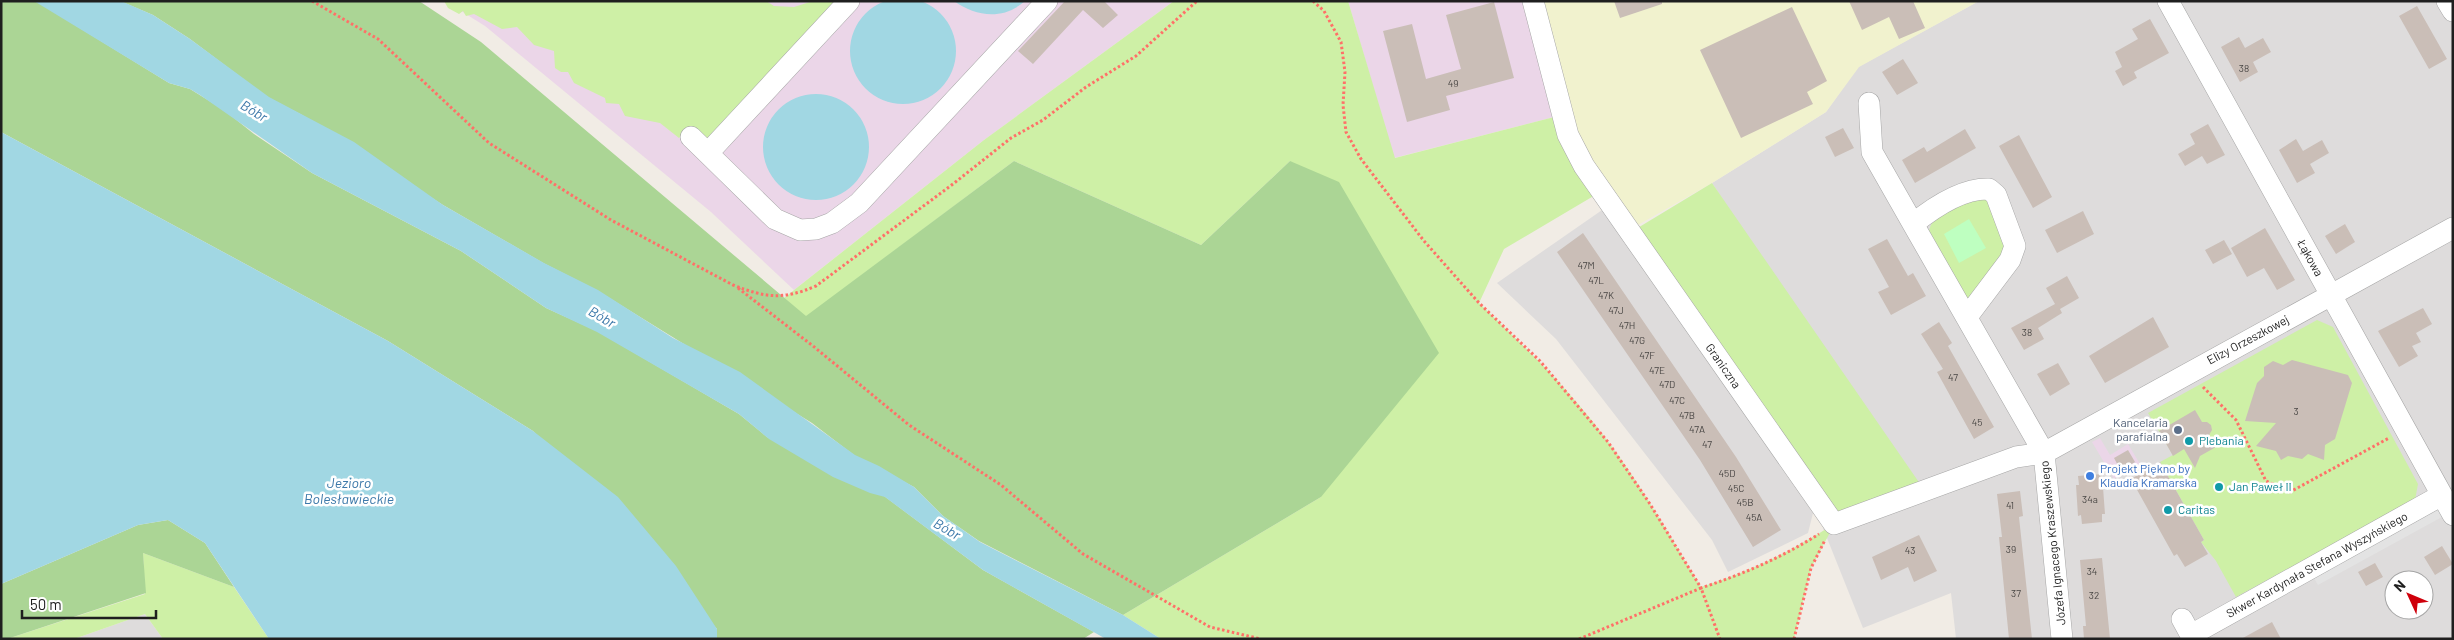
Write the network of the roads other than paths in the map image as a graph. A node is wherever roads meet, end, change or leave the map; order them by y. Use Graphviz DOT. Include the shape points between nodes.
graph roads {
  1 [pos="849,1"];
  2 [pos="1047,1"];
  3 [pos="1532,1"];
  4 [pos="2168,1"];
  5 [pos="2447,1"];
  6 [pos="2453,11"];
  7 [pos="1869,103"];
  8 [pos="691,136"];
  9 [pos="708,153"];
  10 [pos="1914,224"];
  11 [pos="2453,228"];
  12 [pos="2331,297"];
  13 [pos="1967,317"];
  14 [pos="2044,453"];
  15 [pos="2442,495"];
  16 [pos="2453,515"];
  17 [pos="2189,631"];
  18 [pos="2062,639"];
  1 -- 9 [label="street"];
  2 -- 9 [label="street" via="859,203 832,223 800,230 775,219"];
  3 -- 14 [label="street, Graniczna" via="1568,135 1584,166 1834,524 2016,458"];
  4 -- 12 [label="street, Łąkowa"];
  5 -- 6 [label="street"];
  7 -- 10 [label="street, Józefa Ignacego Kraszewskiego" via="1872,152"];
  8 -- 9 [label="street"];
  10 -- 13 [label="street, Józefa Ignacego Kraszewskiego"];
  10 -- 13 [label="street" via="1931,210 1975,188 1990,189 1996,195 2015,246 2010,260"];
  11 -- 12 [label="street, Elizy Orzeszkowej"];
  12 -- 14 [label="street, Elizy Orzeszkowej"];
  12 -- 15 [label="street, Łąkowa"];
  13 -- 14 [label="street, Józefa Ignacego Kraszewskiego"];
  14 -- 18 [label="street, Józefa Ignacego Kraszewskiego"];
  15 -- 16 [label="street, Łąkowa"];
  15 -- 17 [label="street, Skwer Kardynała Stefana Wyszyńskiego"];
}
